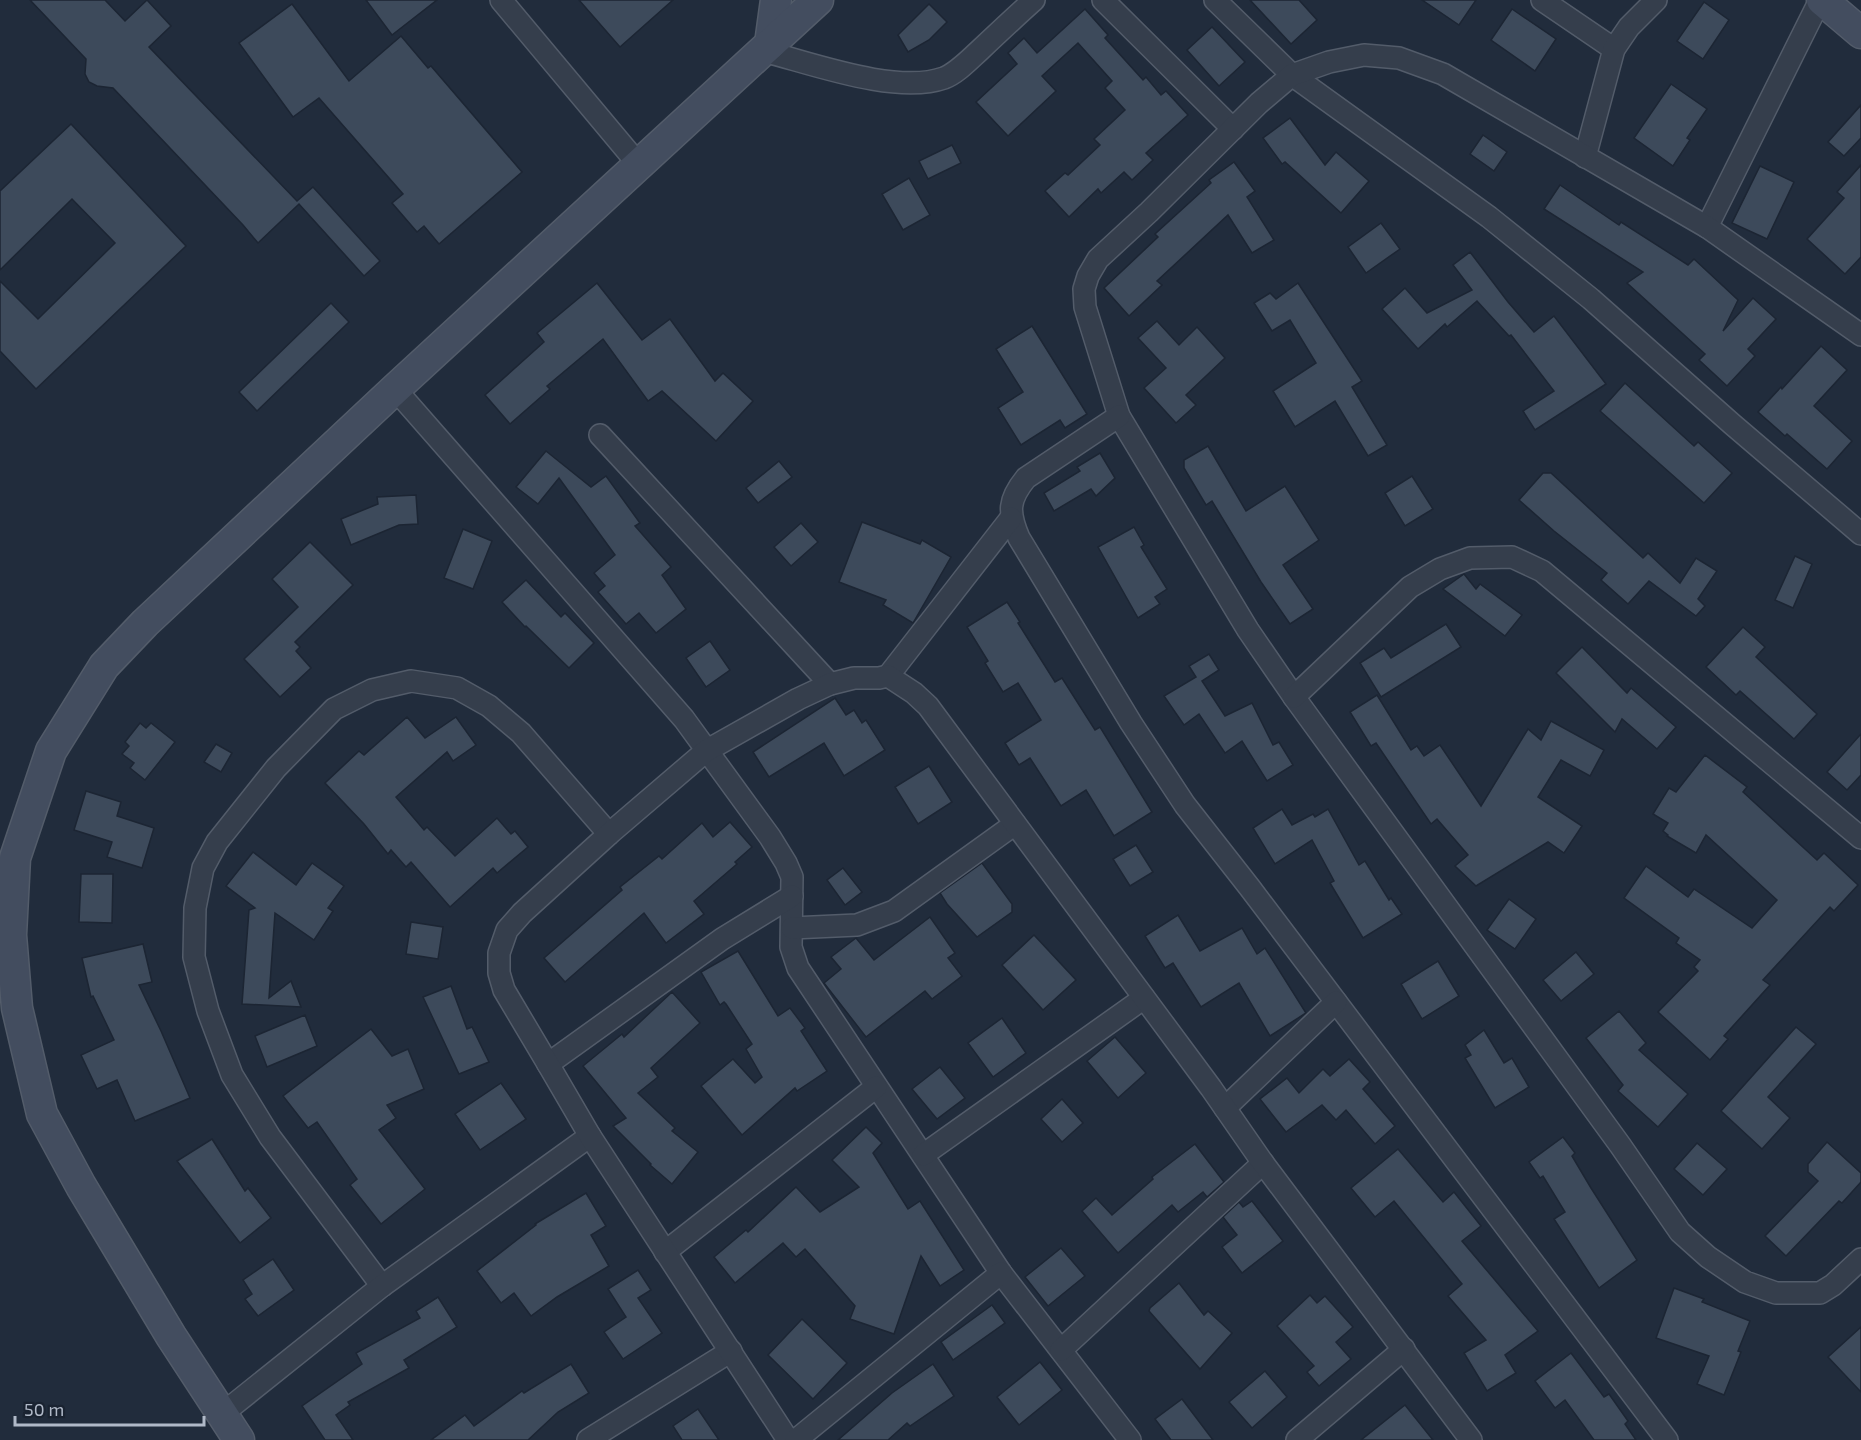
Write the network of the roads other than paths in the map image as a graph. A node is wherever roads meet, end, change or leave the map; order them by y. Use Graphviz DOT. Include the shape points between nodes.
graph roads {
  1 [pos="501,0"];
  2 [pos="776,0"];
  3 [pos="818,0"];
  4 [pos="1034,0"];
  5 [pos="1103,0"];
  6 [pos="1215,0"];
  7 [pos="1542,0"];
  8 [pos="1656,0"];
  9 [pos="1821,0"];
  10 [pos="1861,33"];
  11 [pos="764,50"];
  12 [pos="1614,50"];
  13 [pos="1292,75"];
  14 [pos="1233,129"];
  15 [pos="1585,157"];
  16 [pos="639,165"];
  17 [pos="1707,227"];
  18 [pos="1861,335"];
  19 [pos="395,389"];
  20 [pos="1119,416"];
  21 [pos="600,435"];
  22 [pos="1011,518"];
  23 [pos="1861,534"];
  24 [pos="888,676"];
  25 [pos="830,684"];
  26 [pos="1294,697"];
  27 [pos="706,751"];
  28 [pos="1015,824"];
  29 [pos="609,834"];
  30 [pos="1861,838"];
  31 [pos="792,896"];
  32 [pos="792,928"];
  33 [pos="1144,998"];
  34 [pos="1336,1002"];
  35 [pos="548,1064"];
  36 [pos="876,1087"];
  37 [pos="1225,1108"];
  38 [pos="590,1136"];
  39 [pos="923,1155"];
  40 [pos="1263,1163"];
  41 [pos="665,1252"];
  42 [pos="1861,1259"];
  43 [pos="1001,1273"];
  44 [pos="382,1286"];
  45 [pos="1404,1349"];
  46 [pos="1061,1350"];
  47 [pos="731,1352"];
  48 [pos="222,1414"];
  49 [pos="239,1440"];
  50 [pos="588,1440"];
  51 [pos="788,1440"];
  52 [pos="796,1440"];
  53 [pos="1130,1440"];
  54 [pos="1297,1440"];
  55 [pos="1471,1440"];
  56 [pos="1667,1440"];
  1 -- 16 [label="street"];
  2 -- 11 [label="street"];
  3 -- 11 [label="street"];
  4 -- 11 [label="street" via="945,78 908,82 870,78"];
  5 -- 14 [label="street"];
  6 -- 13 [label="street"];
  7 -- 12 [label="street"];
  8 -- 12 [label="street" via="1629,27"];
  9 -- 10 [label="street"];
  9 -- 17 [label="street"];
  11 -- 16 [label="street"];
  12 -- 15 [label="street"];
  13 -- 14 [label="street"];
  13 -- 15 [label="street" via="1329,62 1364,56 1399,58 1443,74"];
  13 -- 23 [label="street" via="1489,217 1582,292"];
  14 -- 20 [label="street" via="1098,259 1088,276 1085,308"];
  15 -- 17 [label="street"];
  16 -- 19 [label="street"];
  17 -- 18 [label="street"];
  19 -- 27 [label="street" via="665,697"];
  19 -- 48 [label="street" via="104,666 51,751 15,858 11,935 16,1008 42,1114 171,1336"];
  20 -- 22 [label="street" via="1026,478 1017,489"];
  20 -- 26 [label="street" via="1248,630"];
  21 -- 25 [label="street"];
  22 -- 24 [label="street"];
  22 -- 34 [label="street" via="1019,538 1131,723 1185,805"];
  24 -- 25 [label="street"];
  24 -- 28 [label="street" via="928,706"];
  25 -- 27 [label="street"];
  26 -- 30 [label="street" via="1410,587 1440,569 1470,558 1512,557 1542,571"];
  26 -- 42 [label="street" via="1680,1232 1745,1282 1776,1293 1820,1293"];
  27 -- 29 [label="street"];
  27 -- 31 [label="street" via="786,863 792,877"];
  28 -- 32 [label="street" via="894,911 857,925"];
  28 -- 33 [label="street"];
  29 -- 35 [label="street" via="522,913 507,930 499,952 504,990"];
  29 -- 44 [label="street" via="521,733 489,706 458,688 411,681 372,690 334,709 276,768 217,842 202,868 195,908 194,957 208,1011 232,1075 270,1137"];
  31 -- 32 [label="street"];
  31 -- 35 [label="street" via="713,945"];
  32 -- 36 [label="street" via="791,947 798,968"];
  33 -- 37 [label="street"];
  33 -- 39 [label="street"];
  34 -- 37 [label="street"];
  34 -- 56 [label="street"];
  35 -- 38 [label="street"];
  36 -- 39 [label="street"];
  36 -- 41 [label="street"];
  37 -- 40 [label="street"];
  38 -- 41 [label="street"];
  38 -- 44 [label="street"];
  39 -- 43 [label="street"];
  40 -- 45 [label="street"];
  40 -- 46 [label="street"];
  41 -- 47 [label="street"];
  43 -- 46 [label="street"];
  43 -- 52 [label="street"];
  44 -- 48 [label="street"];
  45 -- 54 [label="street"];
  45 -- 55 [label="street"];
  46 -- 53 [label="street"];
  47 -- 50 [label="street"];
  47 -- 51 [label="street"];
  48 -- 49 [label="street"];
}
